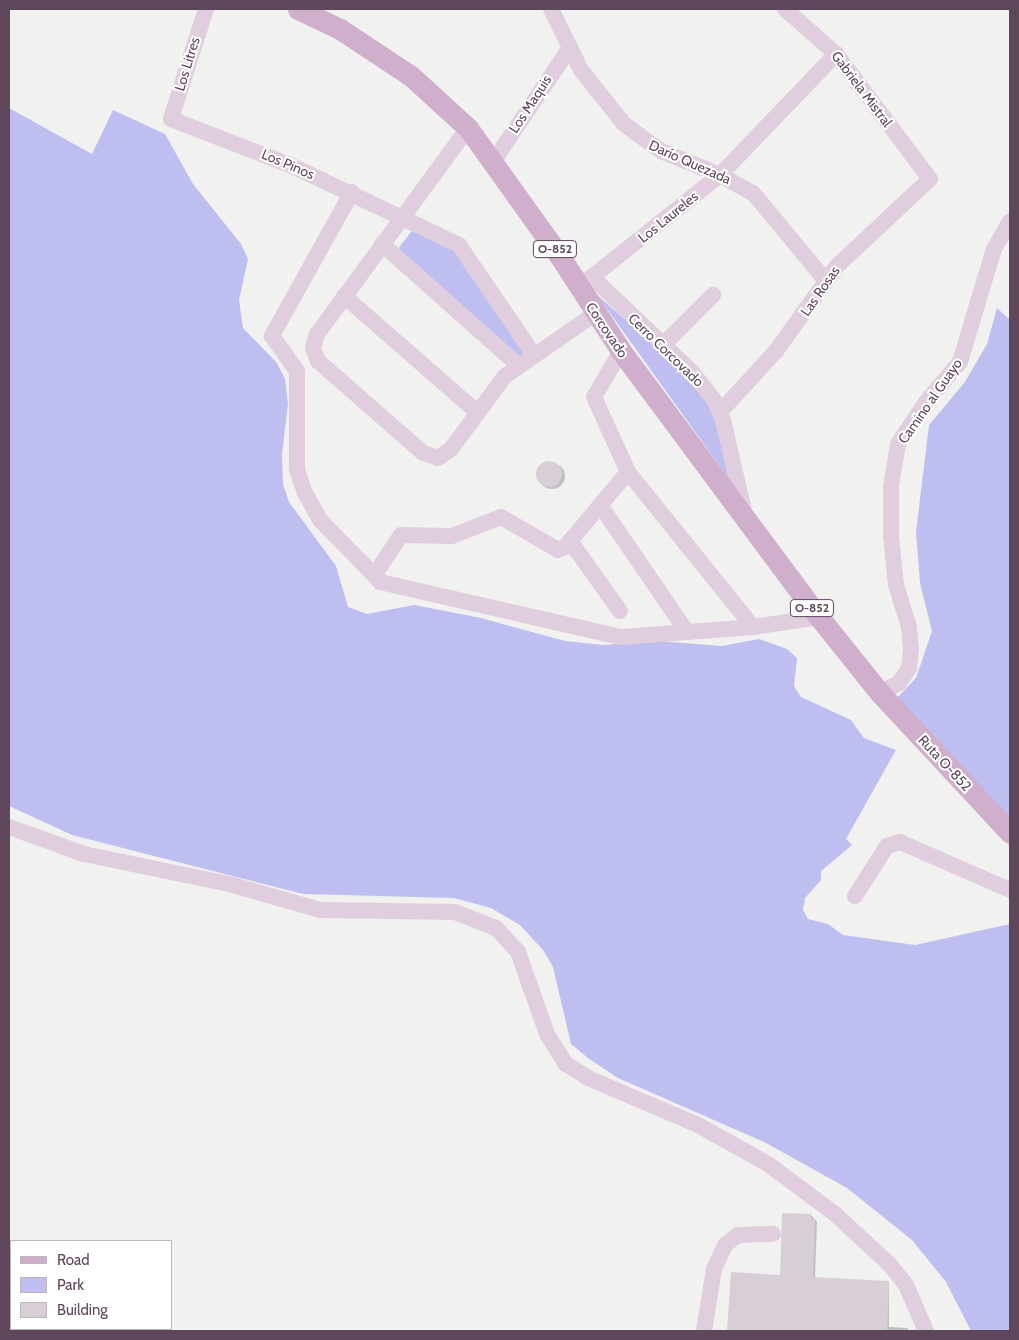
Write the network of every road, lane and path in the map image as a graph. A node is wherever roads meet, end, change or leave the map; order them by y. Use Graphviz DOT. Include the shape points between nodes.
graph roads {
  1 [pos="206,9"];
  2 [pos="298,9"];
  3 [pos="551,9"];
  4 [pos="784,9"];
  5 [pos="570,48"];
  6 [pos="836,54"];
  7 [pos="171,119"];
  8 [pos="468,128"];
  9 [pos="493,162"];
  10 [pos="720,175"];
  11 [pos="930,179"];
  12 [pos="352,192"];
  13 [pos="402,218"];
  14 [pos="1010,221"];
  15 [pos="382,244"];
  16 [pos="585,281"];
  17 [pos="826,281"];
  18 [pos="714,295"];
  19 [pos="344,296"];
  20 [pos="596,313"];
  21 [pos="663,345"];
  22 [pos="621,351"];
  23 [pos="534,355"];
  24 [pos="518,365"];
  25 [pos="477,412"];
  26 [pos="720,412"];
  27 [pos="628,472"];
  28 [pos="600,505"];
  29 [pos="746,519"];
  30 [pos="570,541"];
  31 [pos="377,578"];
  32 [pos="620,611"];
  33 [pos="821,617"];
  34 [pos="753,627"];
  35 [pos="687,632"];
  36 [pos="880,693"];
  37 [pos="9,826"];
  38 [pos="1010,833"];
  39 [pos="1010,890"];
  40 [pos="854,896"];
  41 [pos="773,1234"];
  42 [pos="704,1331"];
  43 [pos="926,1331"];
  1 -- 7 [label="street, Los Litres" via="189,53"];
  2 -- 8 [label="main road, Corcovado / O-852" via="340,29 411,76"];
  3 -- 5 [label="street, Darío Quezada"];
  4 -- 6 [label="street, Gabriela Mistral"];
  5 -- 9 [label="street, Los Maquis"];
  5 -- 10 [label="street, Darío Quezada" via="585,76 633,132 661,151"];
  6 -- 10 [label="street, Los Laureles"];
  6 -- 11 [label="street, Gabriela Mistral"];
  7 -- 12 [label="street, Los Pinos" via="250,148"];
  8 -- 9 [label="main road, Corcovado / O-852"];
  8 -- 13 [label="street"];
  9 -- 16 [label="main road, Corcovado / O-852"];
  10 -- 16 [label="street, Los Laureles"];
  10 -- 17 [label="street, Darío Quezada" via="758,198"];
  11 -- 17 [label="street, Las Rosas" via="847,256"];
  12 -- 13 [label="street, Los Pinos"];
  12 -- 31 [label="street" via="274,331 274,338 297,371 297,470 305,493 320,520"];
  13 -- 15 [label="street"];
  13 -- 23 [label="street, Los Pinos" via="459,245"];
  14 -- 36 [label="street, Camino al Guayo" via="994,248 960,362 926,402 898,444 891,486 891,536 896,585 909,627 911,650 909,668 899,683"];
  15 -- 19 [label="street"];
  15 -- 24 [label="street"];
  16 -- 20 [label="main road, Corcovado / O-852"];
  16 -- 21 [label="street, Cerro Corcovado"];
  17 -- 26 [label="street, Las Rosas" via="776,350"];
  18 -- 21 [label="street"];
  19 -- 25 [label="street"];
  19 -- 25 [label="street" via="314,340 314,352 321,365 430,457 438,458 448,452"];
  20 -- 22 [label="main road, Corcovado / O-852"];
  20 -- 23 [label="street"];
  21 -- 26 [label="street, Cerro Corcovado" via="700,380"];
  22 -- 27 [label="street" via="594,397"];
  22 -- 29 [label="main road, Corcovado / O-852"];
  23 -- 24 [label="street"];
  24 -- 25 [label="street"];
  26 -- 29 [label="street, Cerro Corcovado"];
  27 -- 28 [label="street"];
  27 -- 34 [label="street"];
  28 -- 30 [label="street"];
  28 -- 35 [label="street"];
  29 -- 33 [label="main road, Corcovado / O-852"];
  30 -- 31 [label="street" via="555,550 501,517 452,536 405,533 377,571"];
  30 -- 32 [label="street"];
  31 -- 35 [label="street" via="380,582 621,637"];
  33 -- 34 [label="street"];
  33 -- 36 [label="main road, Corcovado / O-852"];
  34 -- 35 [label="street"];
  36 -- 38 [label="main road, Ruta O-852 / O-852"];
  37 -- 43 [label="street" via="84,854 228,884 320,910 455,912 496,928 518,952 547,1034 566,1064 588,1078 698,1125 768,1164 835,1214 890,1265 906,1285"];
  39 -- 40 [label="street" via="900,842 886,846"];
  41 -- 42 [label="street" via="738,1235 725,1245 714,1269"];
}
